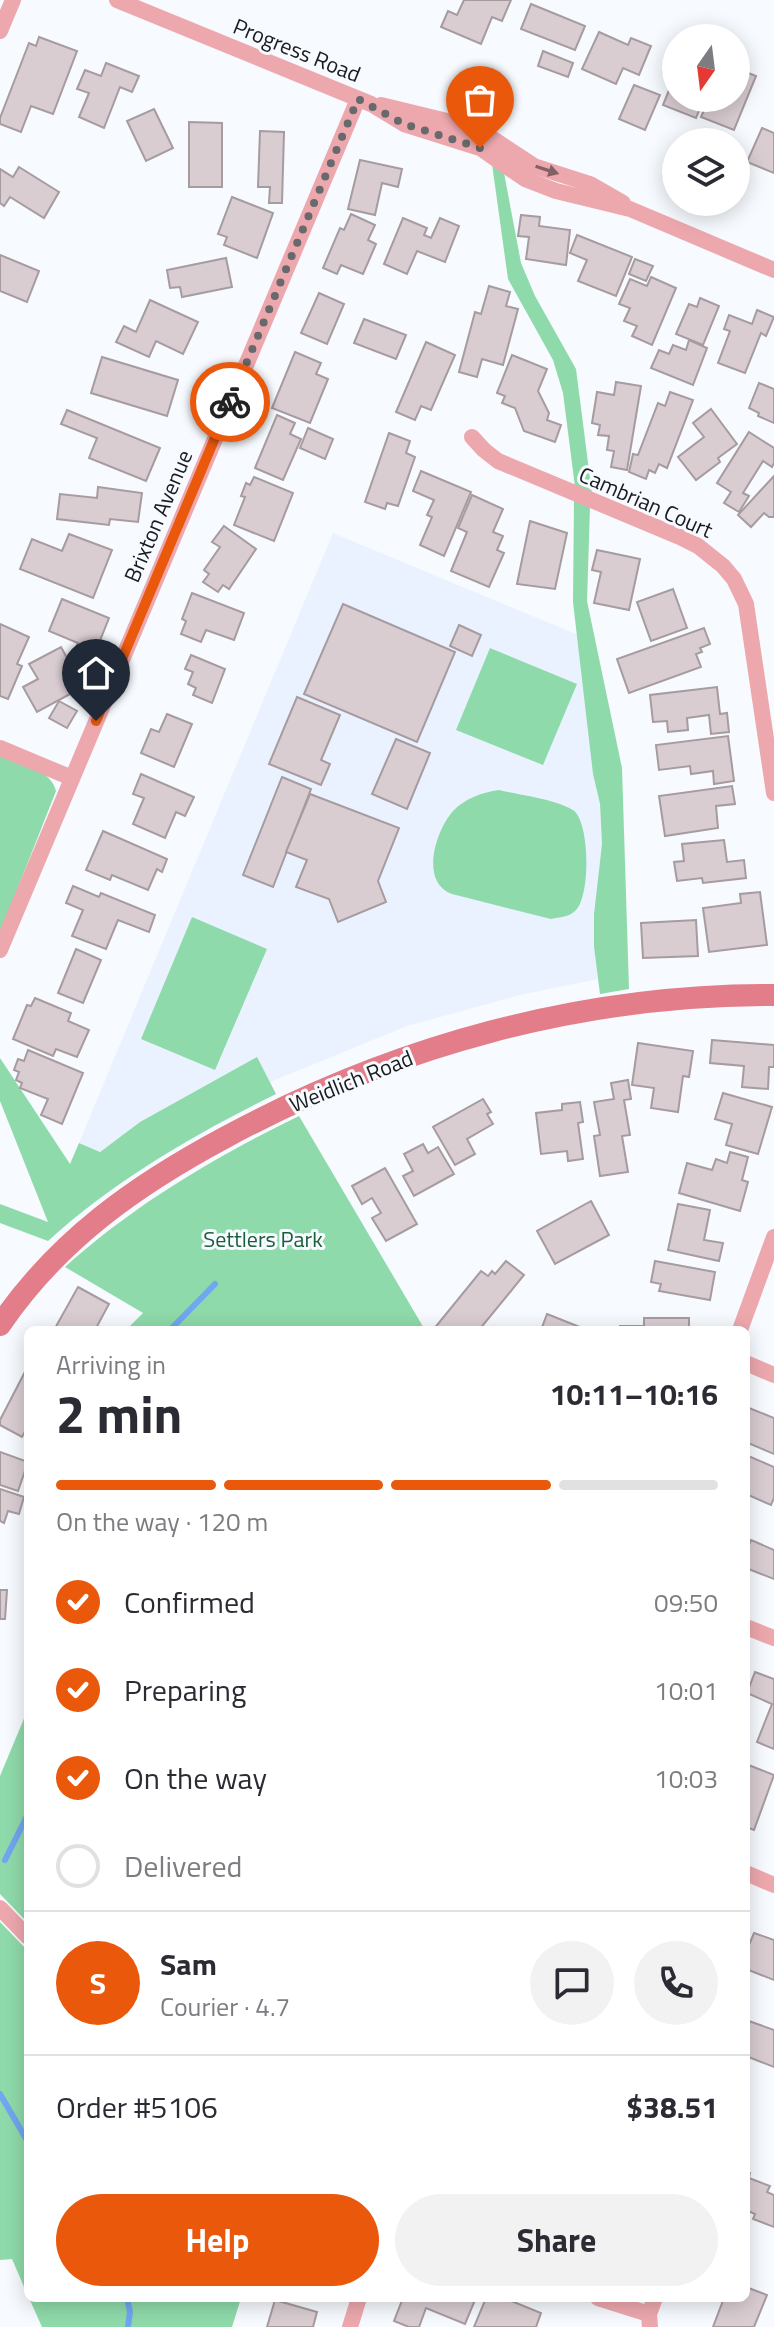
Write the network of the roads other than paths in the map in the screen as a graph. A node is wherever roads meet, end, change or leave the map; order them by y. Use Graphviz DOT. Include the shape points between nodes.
graph roads {
  1 [pos="13,0"];
  2 [pos="117,0"];
  3 [pos="0,31"];
  4 [pos="364,102"];
  5 [pos="774,270"];
  6 [pos="472,437"];
  7 [pos="0,748"];
  8 [pos="72,778"];
  9 [pos="774,793"];
  10 [pos="0,950"];
  11 [pos="774,995"];
  12 [pos="774,1237"];
  13 [pos="0,1325"];
  14 [pos="741,1326"];
  15 [pos="750,1365"];
  16 [pos="774,1375"];
  17 [pos="750,1629"];
  18 [pos="774,1638"];
  19 [pos="750,1875"];
  20 [pos="774,1885"];
  21 [pos="0,1908"];
  22 [pos="24,1933"];
  23 [pos="358,2302"];
  24 [pos="612,2302"];
  25 [pos="651,2313"];
  26 [pos="350,2327"];
  1 -- 3 [label="street"];
  2 -- 4 [label="street, Progress Road"];
  4 -- 5 [label="street, Progress Road" via="404,124 472,144 536,183 630,209"];
  4 -- 8 [label="street, Brixton Avenue"];
  6 -- 9 [label="street, Cambrian Court" via="498,461 680,537 723,566 741,592 751,623"];
  7 -- 8 [label="street"];
  8 -- 10 [label="street, Brixton Avenue"];
  11 -- 13 [label="street, Weidlich Road" via="657,1001 574,1013 428,1050 318,1091 205,1148 122,1201 41,1270"];
  12 -- 14 [label="street"];
  15 -- 16 [label="street"];
  17 -- 18 [label="street"];
  19 -- 20 [label="street"];
  21 -- 22 [label="street"];
  23 -- 26 [label="street"];
  24 -- 25 [label="street"];
}
